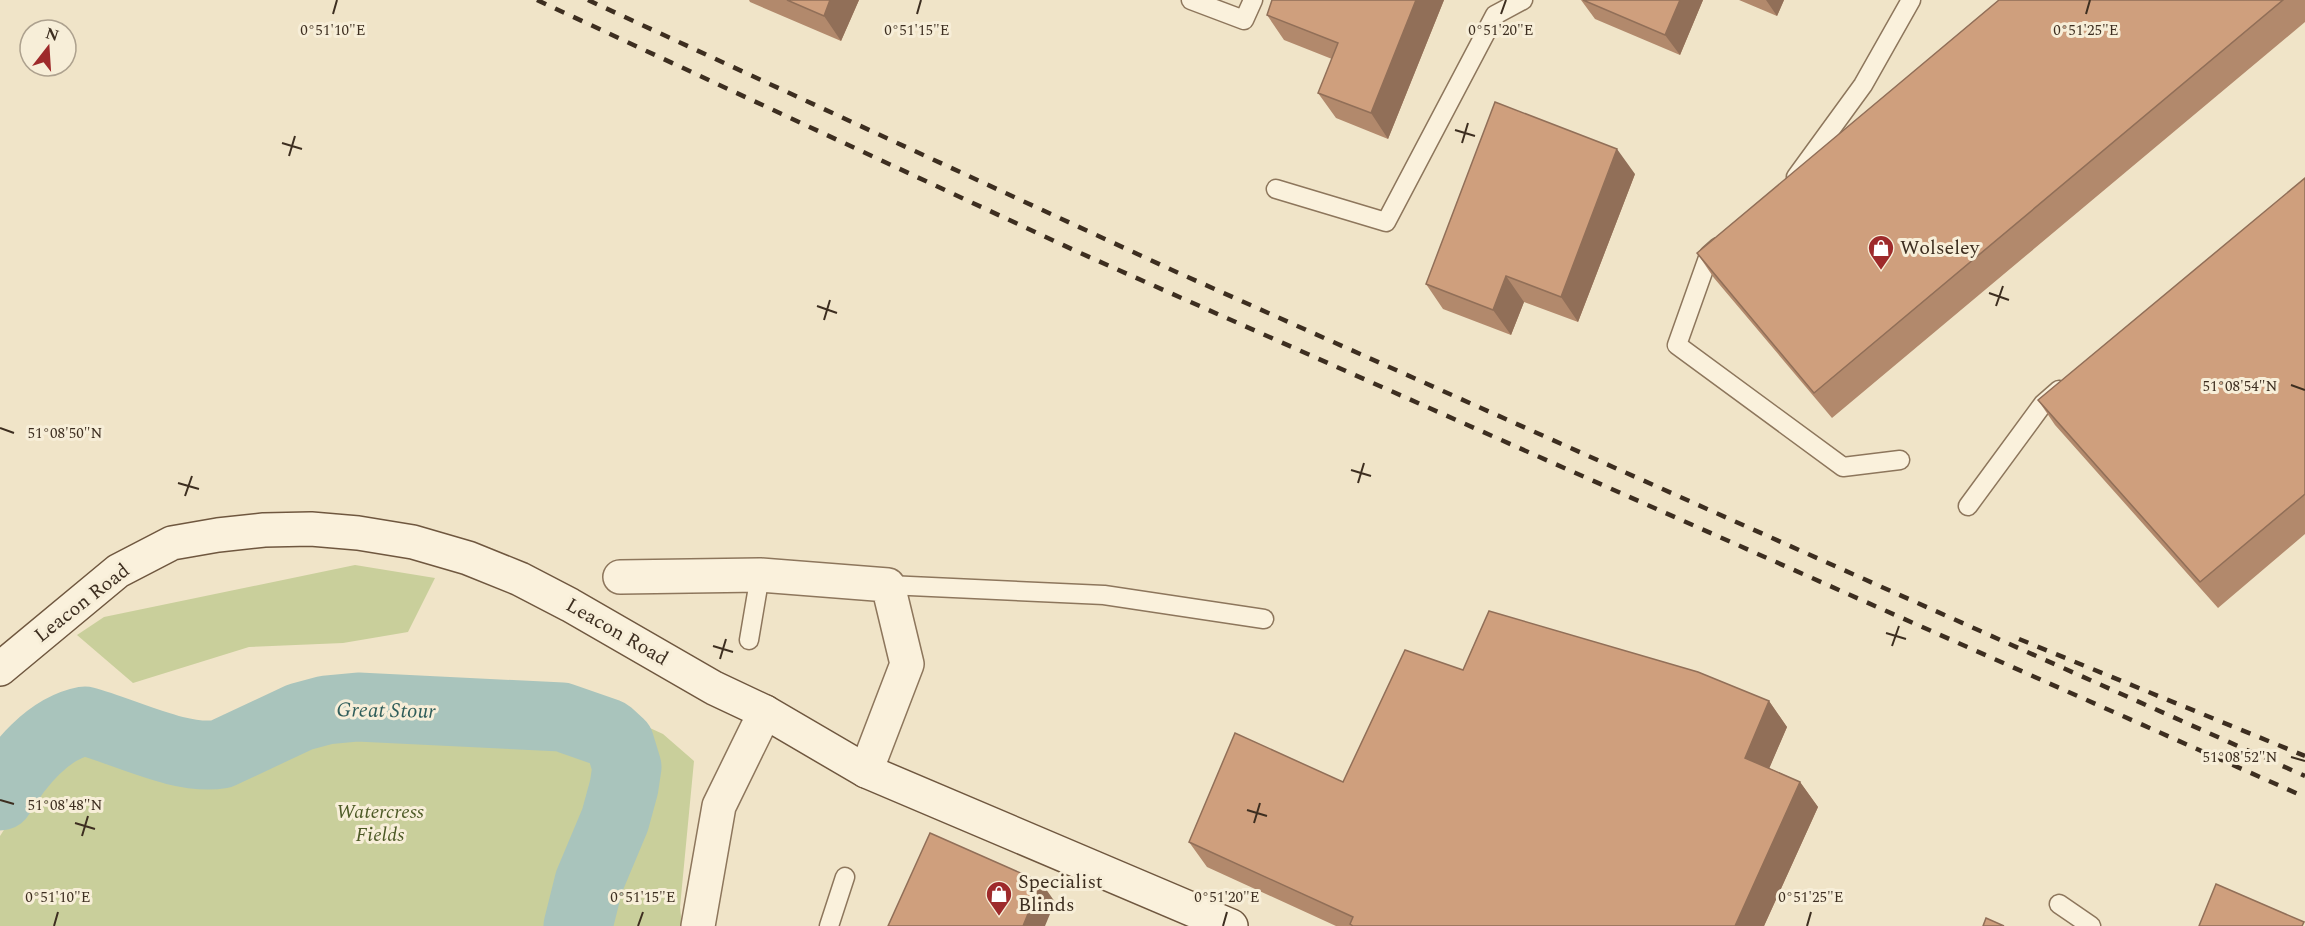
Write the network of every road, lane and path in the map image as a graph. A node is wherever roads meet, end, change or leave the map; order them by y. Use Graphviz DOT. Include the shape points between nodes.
graph roads {
  1 [pos="1191,0"];
  2 [pos="1253,0"];
  3 [pos="1523,0"];
  4 [pos="1911,0"];
  5 [pos="1789,187"];
  6 [pos="1276,189"];
  7 [pos="1735,232"];
  8 [pos="2070,381"];
  9 [pos="1900,460"];
  10 [pos="1968,506"];
  11 [pos="760,575"];
  12 [pos="620,577"];
  13 [pos="888,585"];
  14 [pos="1264,619"];
  15 [pos="749,640"];
  16 [pos="0,669"];
  17 [pos="765,712"];
  18 [pos="866,771"];
  19 [pos="845,878"];
  20 [pos="2059,904"];
  21 [pos="698,926"];
  22 [pos="829,926"];
  23 [pos="1231,926"];
  24 [pos="2091,926"];
  1 -- 2 [label="lane" via="1244,20"];
  3 -- 6 [label="lane" via="1495,15 1386,222"];
  4 -- 5 [label="lane" via="1863,84"];
  7 -- 9 [label="lane" via="1708,255 1677,345 1843,467"];
  8 -- 10 [label="lane" via="2043,404"];
  11 -- 12 [label="street"];
  11 -- 13 [label="street"];
  11 -- 15 [label="lane"];
  13 -- 14 [label="lane" via="1104,595"];
  13 -- 18 [label="street" via="907,664"];
  16 -- 17 [label="street, Leacon Road" via="118,571 172,543 264,530 311,529 413,542 468,558 520,579 714,688"];
  17 -- 18 [label="street, Leacon Road"];
  17 -- 21 [label="street" via="719,806"];
  18 -- 23 [label="street, Leacon Road"];
  19 -- 22 [label="lane"];
  20 -- 24 [label="lane"];
}
